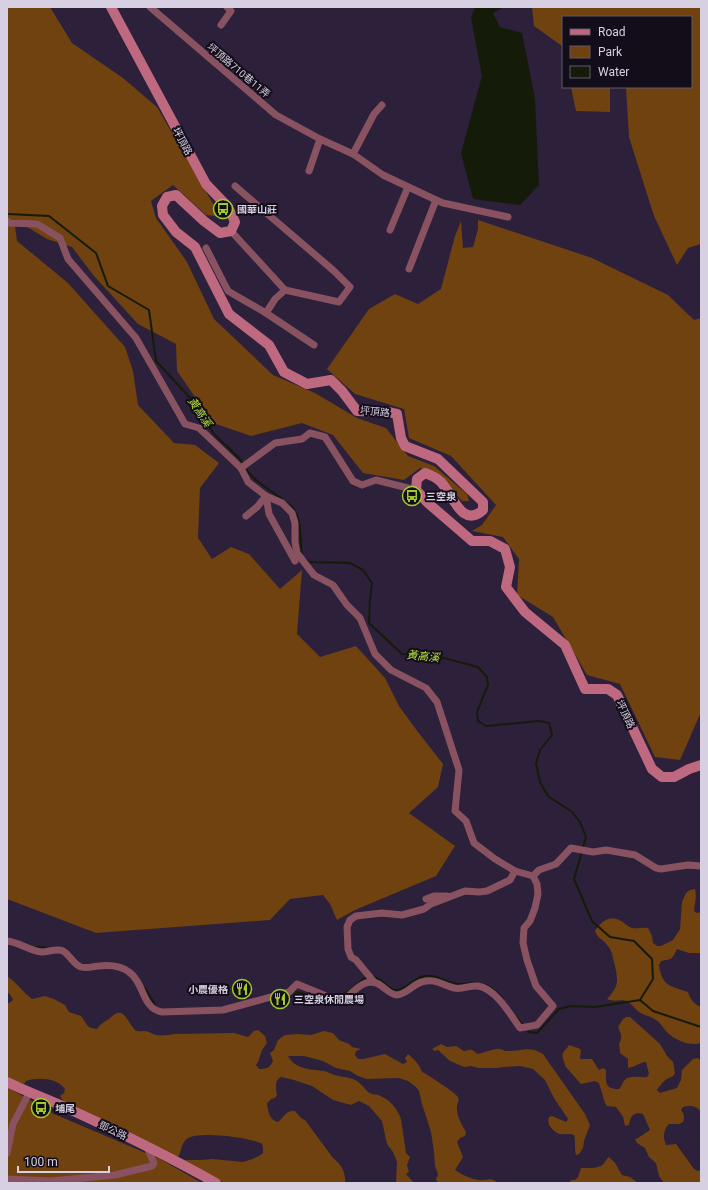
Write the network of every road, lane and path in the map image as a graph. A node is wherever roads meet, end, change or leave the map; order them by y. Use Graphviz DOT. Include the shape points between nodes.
graph roads {
  1 [pos="112,7"];
  2 [pos="150,7"];
  3 [pos="227,7"];
  4 [pos="221,25"];
  5 [pos="382,105"];
  6 [pos="320,139"];
  7 [pos="353,154"];
  8 [pos="309,171"];
  9 [pos="235,186"];
  10 [pos="408,187"];
  11 [pos="436,200"];
  12 [pos="508,217"];
  13 [pos="7,221"];
  14 [pos="390,230"];
  15 [pos="230,231"];
  16 [pos="206,248"];
  17 [pos="409,269"];
  18 [pos="285,290"];
  19 [pos="266,313"];
  20 [pos="314,345"];
  21 [pos="241,468"];
  22 [pos="416,490"];
  23 [pos="266,496"];
  24 [pos="246,516"];
  25 [pos="296,561"];
  26 [pos="701,766"];
  27 [pos="701,866"];
  28 [pos="515,871"];
  29 [pos="533,876"];
  30 [pos="453,895"];
  31 [pos="426,899"];
  32 [pos="7,941"];
  33 [pos="374,982"];
  34 [pos="7,1082"];
  35 [pos="29,1093"];
  36 [pos="147,1146"];
  37 [pos="7,1153"];
  38 [pos="7,1179"];
  39 [pos="216,1183"];
  1 -- 15 [label="street, 坪頂路" via="206,184 228,207 235,222"];
  2 -- 6 [label="street, 坪頂路710巷11弄" via="276,115"];
  3 -- 4 [label="street" via="231,11"];
  5 -- 7 [label="street" via="374,114"];
  6 -- 7 [label="street, 坪頂路710巷11弄"];
  6 -- 8 [label="street"];
  7 -- 10 [label="street, 坪頂路710巷11弄" via="383,175"];
  9 -- 18 [label="street" via="350,287 339,302"];
  10 -- 11 [label="street, 坪頂路710巷11弄"];
  10 -- 14 [label="street"];
  11 -- 12 [label="street, 坪頂路710巷11弄"];
  11 -- 17 [label="street"];
  13 -- 21 [label="street" via="37,224 60,238 68,259 136,338 185,424 199,428"];
  15 -- 18 [label="street"];
  15 -- 22 [label="street, 坪頂路" via="220,233 176,196 167,197 162,206 163,215 176,232 196,247 229,314 269,345 284,372 307,384 330,380 357,411 397,414 405,446 438,459 483,502 483,510 477,516 470,517 461,512 441,483 425,473 417,479"];
  16 -- 19 [label="street" via="228,291"];
  18 -- 19 [label="street"];
  19 -- 20 [label="street"];
  21 -- 22 [label="street" via="275,443 302,439 310,433 325,437 352,481 362,485 376,480"];
  21 -- 23 [label="street" via="248,482"];
  22 -- 26 [label="street, 坪頂路" via="472,541 490,541 505,549 510,567 506,587 525,612 565,645 585,689 608,689 617,695 652,769 662,777 674,777"];
  23 -- 24 [label="street" via="257,508"];
  23 -- 25 [label="street" via="269,514"];
  23 -- 28 [label="street" via="282,503 292,513 297,553 314,575 333,585 360,618 375,654 391,670 426,688 437,702 459,770 455,812 466,821 474,843"];
  27 -- 29 [label="street" via="661,869 635,855 571,848 556,864 539,870"];
  28 -- 29 [label="street"];
  28 -- 30 [label="street" via="510,880 487,891 465,891"];
  29 -- 33 [label="street" via="538,894 536,908 524,928 523,943 536,986 553,1006 537,1025 520,1028 494,994 481,987 461,989 433,980 420,982 397,995"];
  30 -- 31 [label="street"];
  30 -- 33 [label="street" via="424,909 402,915 382,913 356,916 350,920 346,927 351,957"];
  32 -- 33 [label="street" via="41,952 61,950 81,967 122,968 136,979 151,1008 162,1012 224,1010 289,992 297,984 343,1001 365,982"];
  34 -- 35 [label="street, 鄧公路"];
  35 -- 36 [label="street, 鄧公路"];
  35 -- 37 [label="street" via="12,1124"];
  36 -- 38 [label="street" via="154,1163 152,1166 115,1175 50,1181"];
  36 -- 39 [label="street, 鄧公路"];
}
